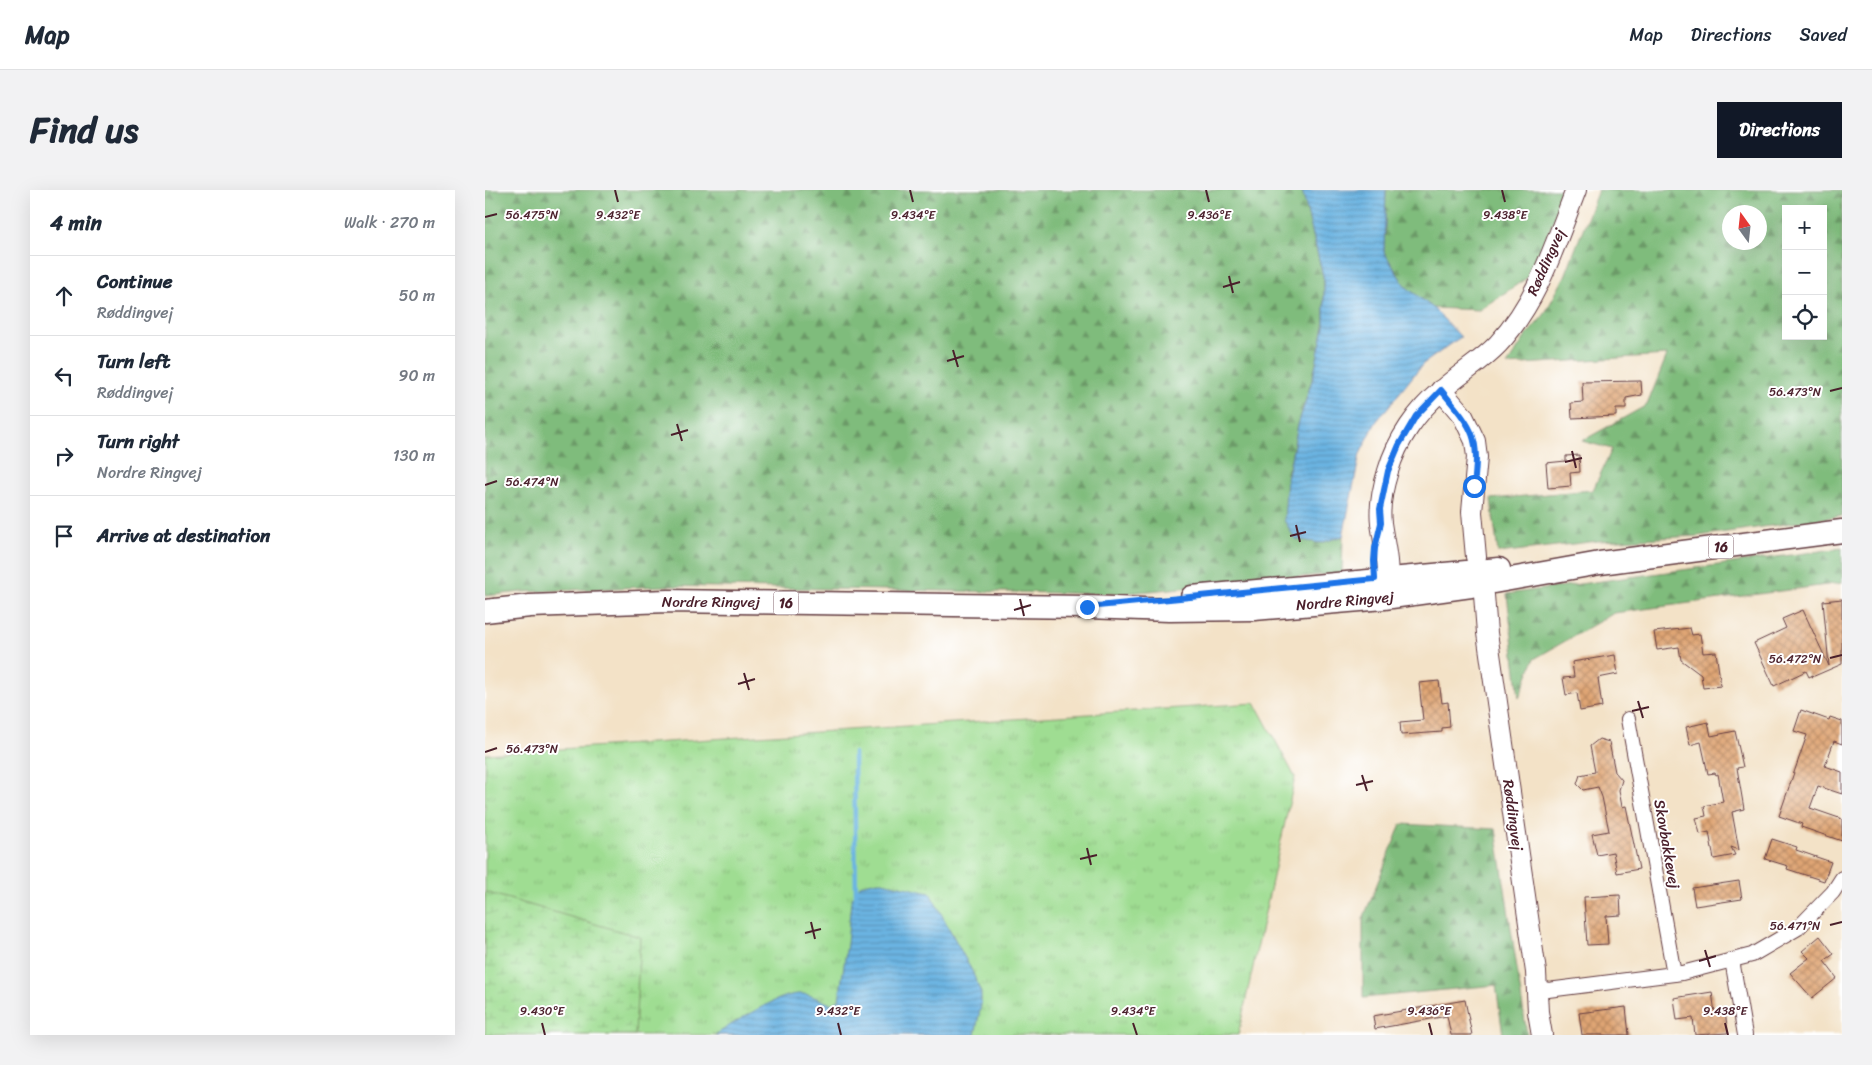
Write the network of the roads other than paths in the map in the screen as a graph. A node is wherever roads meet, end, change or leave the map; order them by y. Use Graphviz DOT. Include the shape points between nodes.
graph roads {
  1 [pos="1576,190"];
  2 [pos="1441,390"];
  3 [pos="1842,531"];
  4 [pos="1476,557"];
  5 [pos="1383,585"];
  6 [pos="1484,596"];
  7 [pos="485,611"];
  8 [pos="1628,719"];
  9 [pos="1842,878"];
  10 [pos="1732,960"];
  11 [pos="1673,974"];
  12 [pos="1537,987"];
  13 [pos="1542,1035"];
  14 [pos="1745,1035"];
  1 -- 2 [label="street, Røddingvej" via="1541,280 1522,313 1497,345"];
  2 -- 4 [label="street" via="1463,416 1475,441 1477,457 1472,512"];
  2 -- 5 [label="street, Røddingvej" via="1416,416 1388,471 1380,509 1386,547"];
  3 -- 5 [label="main road, Nordre Ringvej / 16" via="1600,563 1469,571"];
  5 -- 7 [label="main road, Nordre Ringvej / 16" via="1087,607 668,601 530,606"];
  6 -- 12 [label="street, Røddingvej"];
  8 -- 11 [label="street, Skovbakkevej"];
  9 -- 10 [label="street" via="1798,928 1752,955"];
  10 -- 11 [label="street"];
  10 -- 14 [label="street"];
  11 -- 12 [label="street" via="1548,990"];
  12 -- 13 [label="street, Røddingvej"];
}
